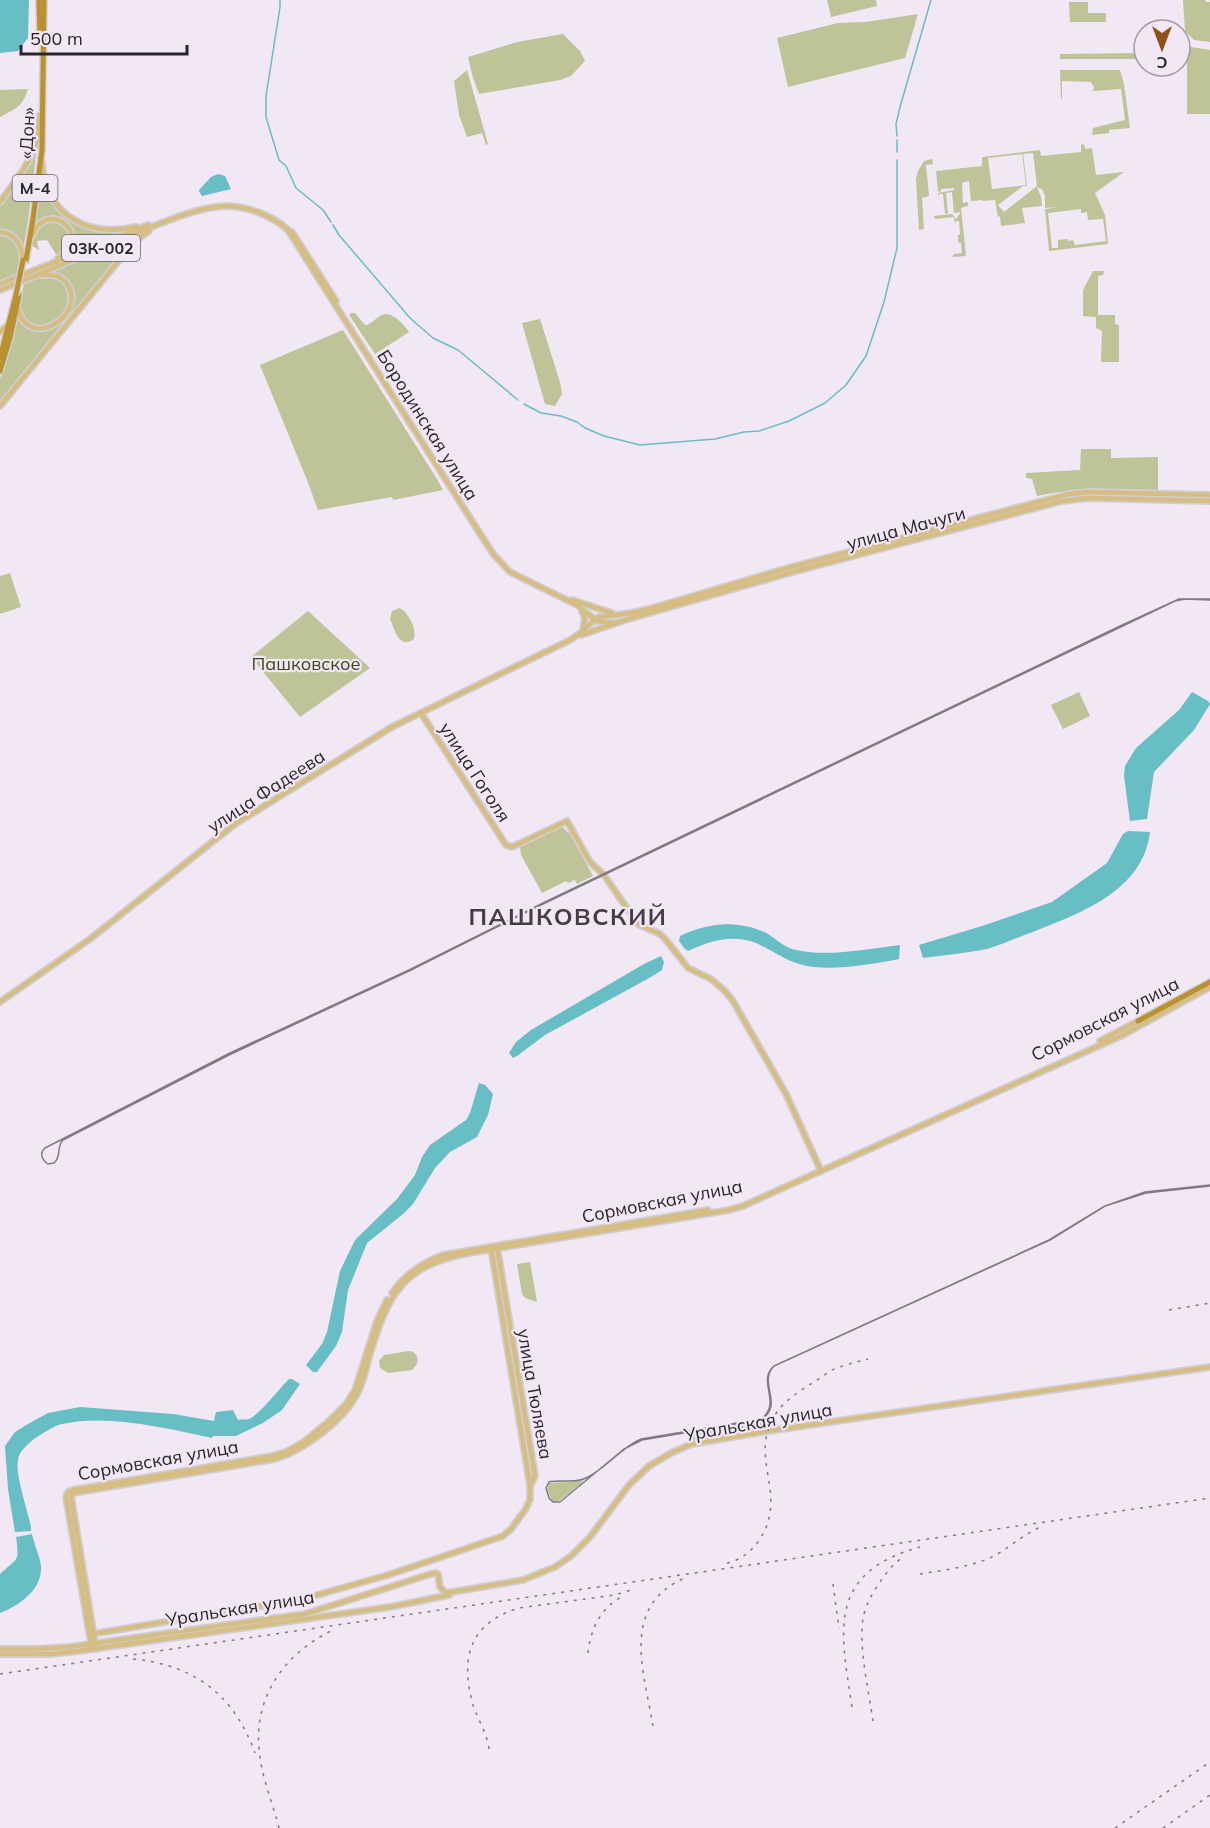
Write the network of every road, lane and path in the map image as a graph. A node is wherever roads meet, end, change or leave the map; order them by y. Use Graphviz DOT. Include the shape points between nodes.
graph roads {
  1 [pos="41,0"];
  2 [pos="40,115"];
  3 [pos="41,155"];
  4 [pos="0,202"];
  5 [pos="247,207"];
  6 [pos="188,214"];
  7 [pos="151,224"];
  8 [pos="0,232"];
  9 [pos="25,260"];
  10 [pos="45,265"];
  11 [pos="1,286"];
  12 [pos="17,295"];
  13 [pos="17,306"];
  14 [pos="11,317"];
  15 [pos="0,332"];
  16 [pos="0,358"];
  17 [pos="0,371"];
  18 [pos="0,406"];
  19 [pos="1210,495"];
  20 [pos="1210,501"];
  21 [pos="878,547"];
  22 [pos="670,605"];
  23 [pos="577,606"];
  24 [pos="615,614"];
  25 [pos="594,620"];
  26 [pos="615,623"];
  27 [pos="582,632"];
  28 [pos="570,640"];
  29 [pos="421,713"];
  30 [pos="1210,982"];
  31 [pos="1210,987"];
  32 [pos="0,1002"];
  33 [pos="1138,1022"];
  34 [pos="821,1170"];
  35 [pos="494,1247"];
  36 [pos="1210,1368"];
  37 [pos="530,1485"];
  38 [pos="447,1594"];
  39 [pos="292,1618"];
  40 [pos="93,1634"];
  41 [pos="94,1646"];
  42 [pos="0,1649"];
  43 [pos="0,1654"];
  1 -- 2 [label="highway, «Дон» / М-4"];
  1 -- 3 [label="highway, «Дон» / М-4"];
  2 -- 4 [label="main road" via="30,158"];
  2 -- 9 [label="highway, «Дон» / М-4"];
  3 -- 7 [label="main road" via="46,188 56,205 73,219 114,230"];
  3 -- 9 [label="highway, «Дон» / М-4"];
  5 -- 6 [label="main road, 03К-002" via="219,206"];
  5 -- 7 [label="main road, 03К-002" via="226,203 205,206"];
  5 -- 23 [label="main road, Бородинская улица" via="288,230 500,562 515,576"];
  5 -- 24 [label="main road, Бородинская улица" via="288,226 502,561 531,581"];
  6 -- 11 [label="main road, 03К-002" via="16,284"];
  6 -- 18 [label="main road" via="146,232 134,242"];
  7 -- 10 [label="main road, 03К-002"];
  8 -- 9 [label="main road" via="18,241"];
  9 -- 10 [label="main road" via="35,228 48,219 60,220 71,231 72,241 64,254"];
  9 -- 12 [label="highway, «Дон» / М-4, bridge"];
  10 -- 11 [label="main road, 03К-002"];
  11 -- 13 [label="main road" via="46,274 63,279 71,290 67,312 47,328 26,323"];
  12 -- 13 [label="highway, «Дон» / М-4"];
  12 -- 14 [label="highway, «Дон» / М-4"];
  13 -- 17 [label="highway, «Дон» / М-4"];
  14 -- 15 [label="main road"];
  14 -- 16 [label="highway, «Дон» / М-4"];
  19 -- 21 [label="main road, улица Мачуги" via="1069,494"];
  20 -- 21 [label="main road, улица Мачуги" via="1073,499"];
  21 -- 22 [label="main road, улица Мачуги" via="788,568"];
  22 -- 24 [label="main road, улица Мачуги"];
  22 -- 26 [label="main road, улица Мачуги"];
  23 -- 25 [label="main road, Бородинская улица"];
  23 -- 27 [label="main road" via="585,617"];
  24 -- 25 [label="main road, улица Мачуги"];
  25 -- 26 [label="main road"];
  25 -- 27 [label="main road"];
  26 -- 28 [label="main road, улица Мачуги"];
  27 -- 28 [label="main road"];
  28 -- 29 [label="main road, улица Фадеева"];
  29 -- 32 [label="main road, улица Фадеева" via="236,825 90,939"];
  29 -- 34 [label="main road, улица Гоголя" via="506,845 512,847 567,821 590,862 605,876 638,924 666,940 688,968 725,991 786,1094"];
  30 -- 33 [label="highway, Сормовская улица"];
  31 -- 34 [label="main road, Сормовская улица" via="1124,1035"];
  33 -- 34 [label="main road, Сормовская улица"];
  34 -- 35 [label="main road, Сормовская улица" via="734,1209"];
  35 -- 37 [label="main road, улица Тюляева" via="535,1476"];
  35 -- 40 [label="main road, Сормовская улица" via="443,1255 419,1266 400,1282 382,1312 360,1390 346,1410 296,1452 275,1459 71,1493"];
  36 -- 38 [label="main road, Уральская улица" via="692,1444 649,1466 590,1537 555,1567 522,1580"];
  37 -- 40 [label="main road, Уральская улица" via="525,1510 503,1536 392,1574 303,1599"];
  38 -- 39 [label="main road, Уральская улица" via="390,1607"];
  38 -- 39 [label="main road, Уральская улица" via="434,1573"];
  39 -- 41 [label="main road, Уральская улица"];
  40 -- 41 [label="main road"];
  41 -- 42 [label="main road, Уральская улица"];
  41 -- 43 [label="main road, Уральская улица" via="51,1654"];
}
